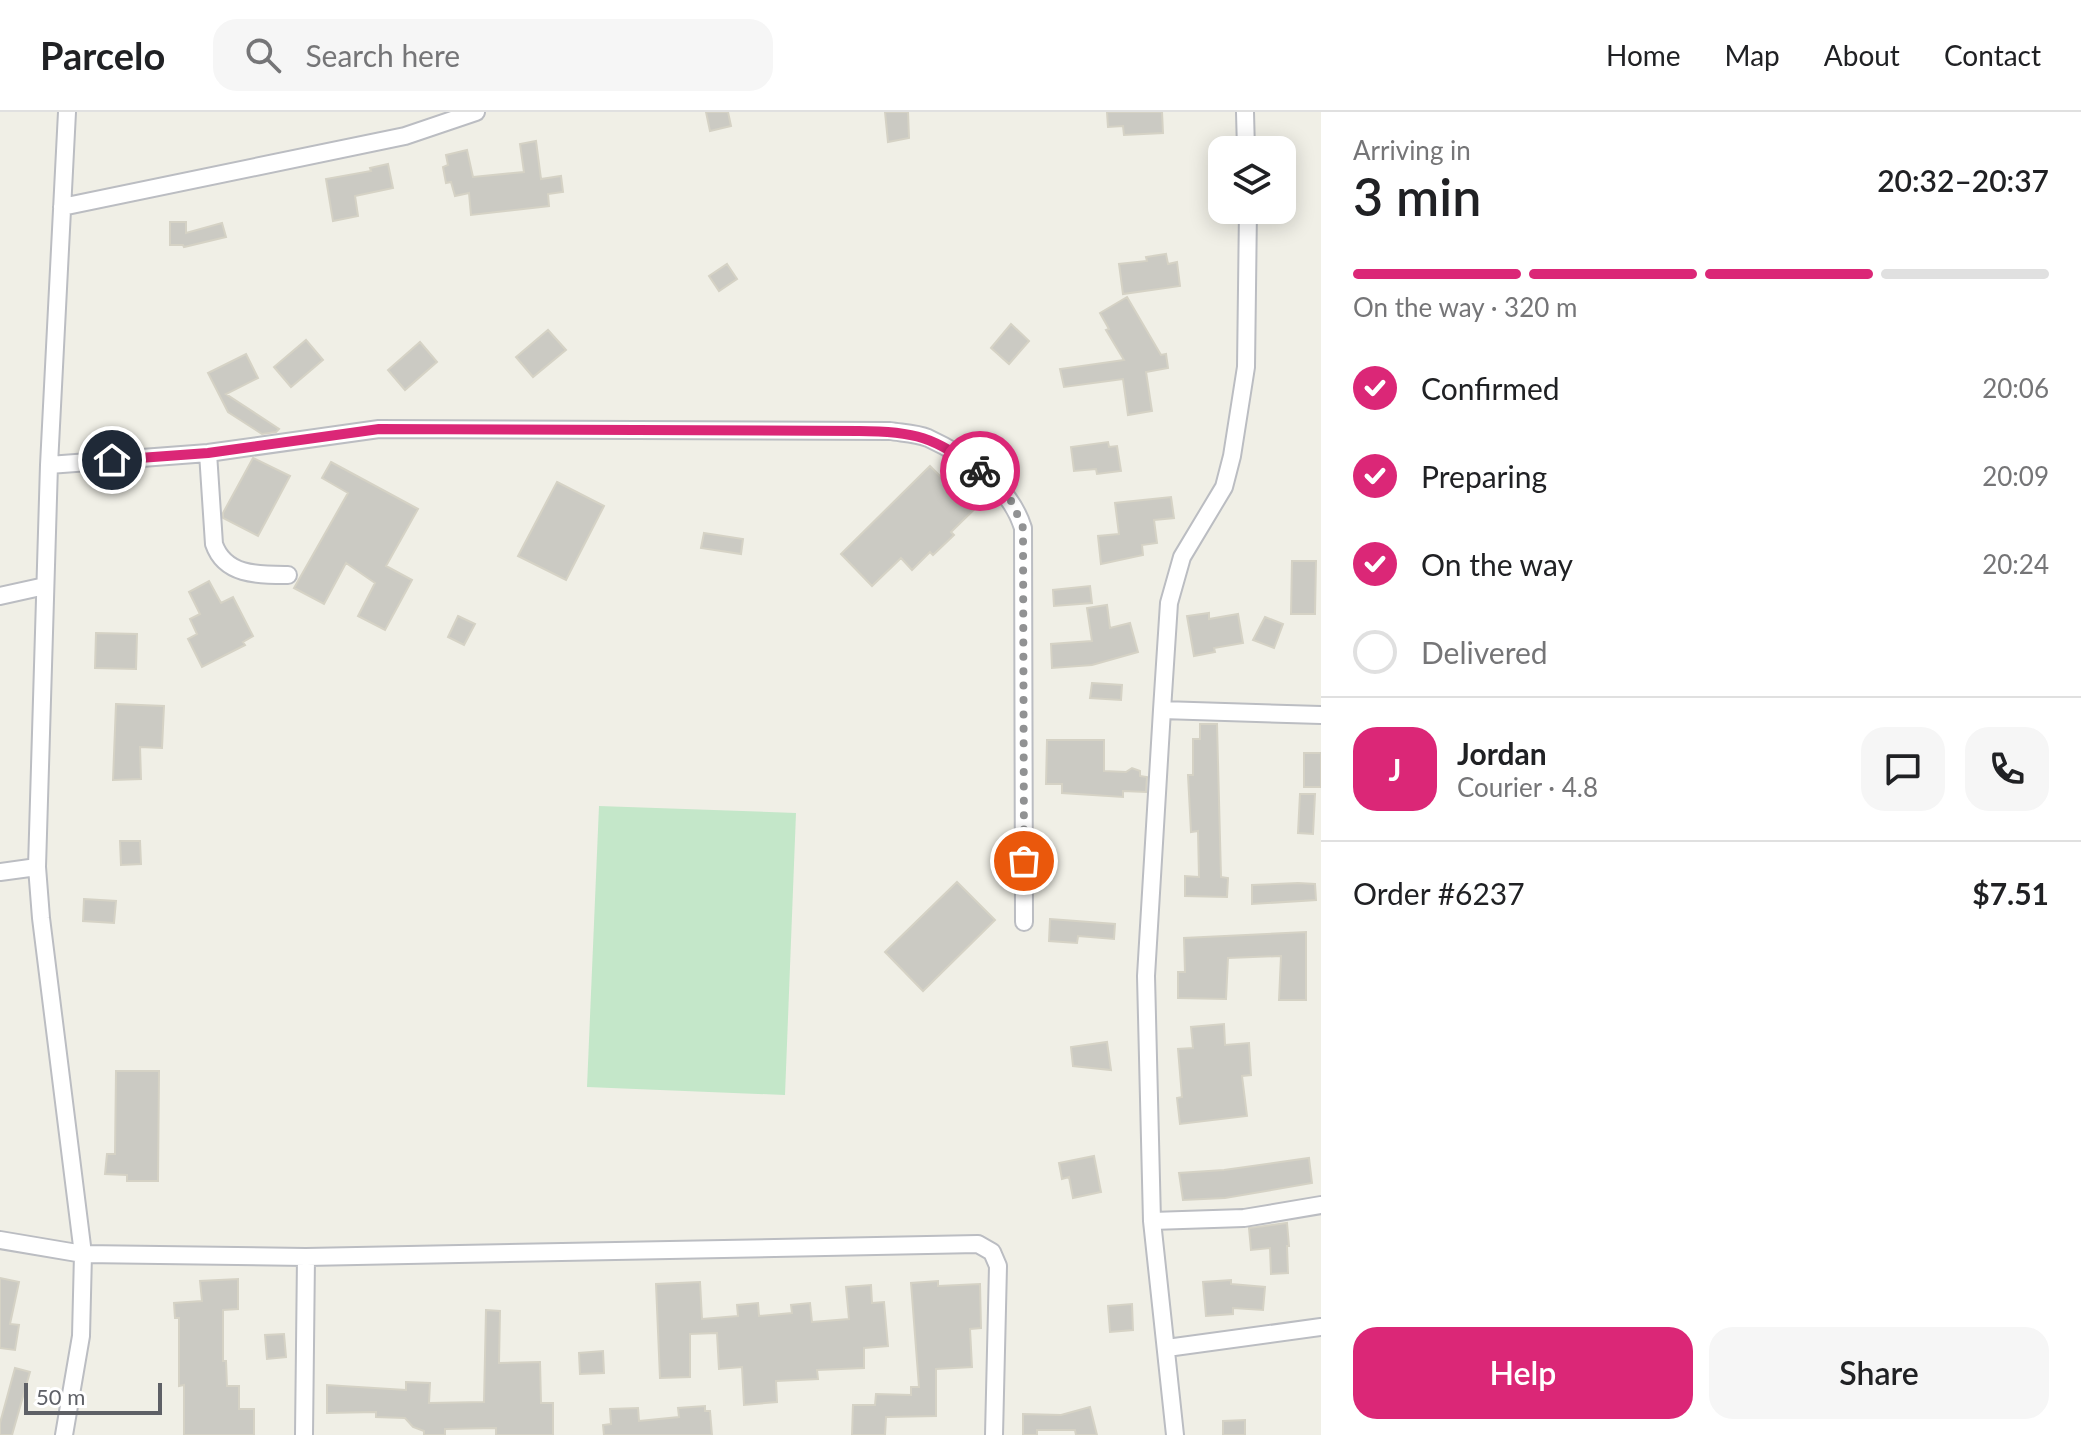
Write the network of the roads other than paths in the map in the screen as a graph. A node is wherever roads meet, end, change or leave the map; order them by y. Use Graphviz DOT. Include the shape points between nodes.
graph roads {
  1 [pos="67,112"];
  2 [pos="476,112"];
  3 [pos="1245,112"];
  4 [pos="1246,136"];
  5 [pos="62,207"];
  6 [pos="1248,224"];
  7 [pos="208,453"];
  8 [pos="49,465"];
  9 [pos="288,575"];
  10 [pos="45,586"];
  11 [pos="0,596"];
  12 [pos="1162,710"];
  13 [pos="1321,715"];
  14 [pos="37,867"];
  15 [pos="0,872"];
  16 [pos="1024,922"];
  17 [pos="1321,1205"];
  18 [pos="1152,1221"];
  19 [pos="0,1240"];
  20 [pos="83,1254"];
  21 [pos="306,1257"];
  22 [pos="1321,1327"];
  23 [pos="1167,1348"];
  24 [pos="64,1435"];
  25 [pos="304,1435"];
  26 [pos="994,1435"];
  27 [pos="1175,1435"];
  1 -- 5 [label="street"];
  2 -- 5 [label="street" via="405,136"];
  3 -- 4 [label="street"];
  5 -- 8 [label="street"];
  6 -- 12 [label="street" via="1246,367 1232,456 1224,487 1182,557 1169,603"];
  7 -- 8 [label="street"];
  7 -- 9 [label="street" via="218,554 245,574"];
  7 -- 16 [label="street" via="379,429 659,429 890,431 925,437 960,456 1001,489 1023,528"];
  8 -- 10 [label="street"];
  10 -- 11 [label="street"];
  10 -- 14 [label="street"];
  12 -- 13 [label="street"];
  12 -- 18 [label="street" via="1146,976"];
  14 -- 15 [label="street"];
  14 -- 20 [label="street"];
  17 -- 18 [label="street" via="1244,1218"];
  18 -- 23 [label="street"];
  19 -- 20 [label="street"];
  20 -- 21 [label="street"];
  20 -- 24 [label="street" via="81,1336"];
  21 -- 25 [label="street"];
  21 -- 26 [label="street" via="978,1244 992,1252 998,1266"];
  22 -- 23 [label="street"];
  23 -- 27 [label="street"];
}
